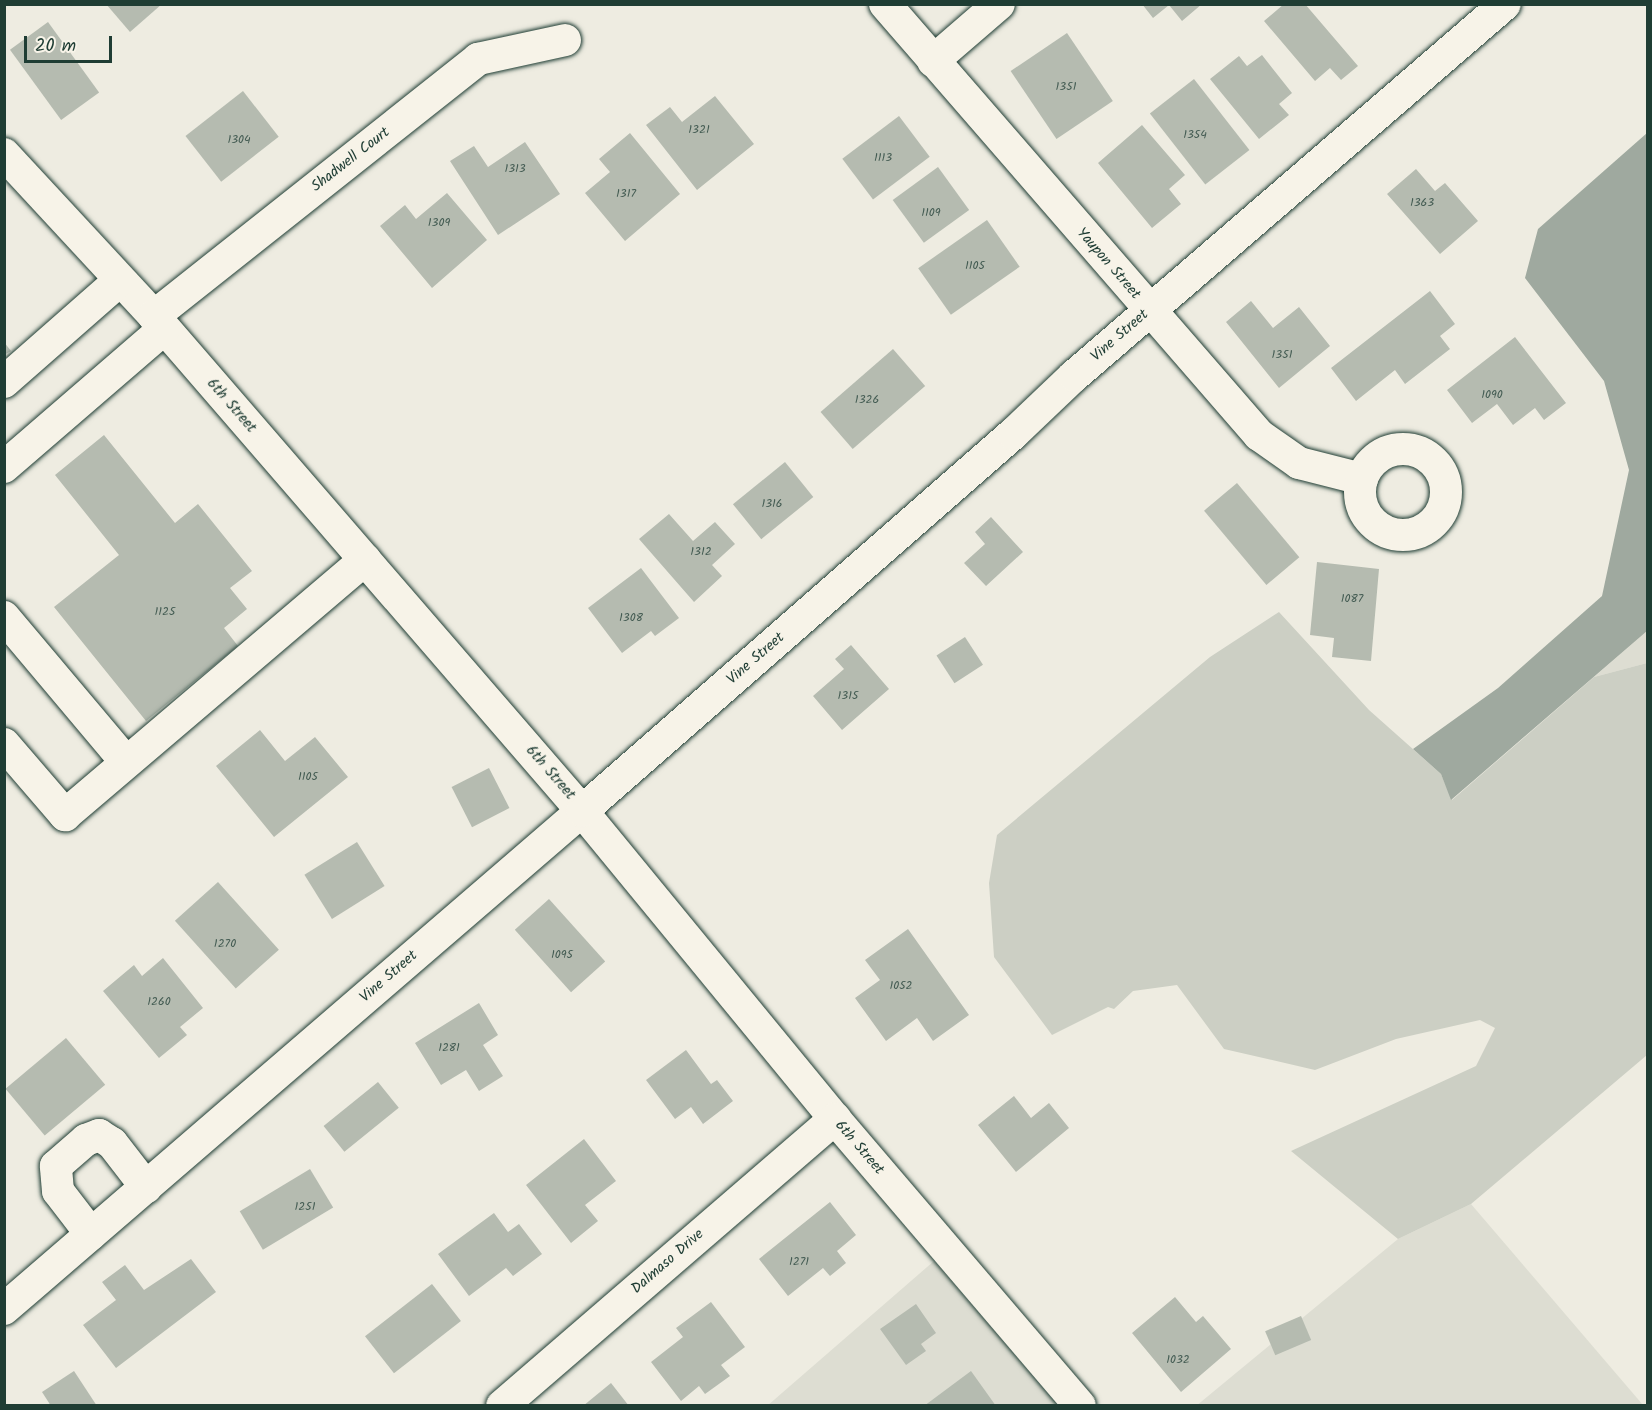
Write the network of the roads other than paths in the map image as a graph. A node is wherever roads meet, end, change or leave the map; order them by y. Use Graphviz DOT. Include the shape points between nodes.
graph roads {
  1 [pos="885,4"];
  2 [pos="999,4"];
  3 [pos="1504,4"];
  4 [pos="566,40"];
  5 [pos="933,61"];
  6 [pos="4,154"];
  7 [pos="120,280"];
  8 [pos="1149,311"];
  9 [pos="159,322"];
  10 [pos="4,381"];
  11 [pos="4,467"];
  12 [pos="1362,478"];
  13 [pos="365,560"];
  14 [pos="4,617"];
  15 [pos="4,744"];
  16 [pos="126,762"];
  17 [pos="582,811"];
  18 [pos="835,1119"];
  19 [pos="146,1186"];
  20 [pos="91,1234"];
  21 [pos="4,1309"];
  22 [pos="502,1406"];
  23 [pos="1080,1406"];
  1 -- 5 [label="street, Yaupon Street"];
  2 -- 5 [label="street"];
  3 -- 8 [label="street, Vine Street"];
  4 -- 9 [label="street, Shadwell Court" via="478,59"];
  5 -- 8 [label="street, Yaupon Street"];
  6 -- 7 [label="street, 6th Street"];
  7 -- 9 [label="street, 6th Street"];
  7 -- 10 [label="street"];
  8 -- 12 [label="street, Yaupon Street" via="1259,435 1299,463"];
  8 -- 17 [label="street, Vine Street"];
  9 -- 11 [label="street, Shadwell Court"];
  9 -- 13 [label="street, 6th Street"];
  13 -- 16 [label="street"];
  13 -- 17 [label="street, 6th Street"];
  14 -- 16 [label="street"];
  15 -- 16 [label="street" via="65,815"];
  17 -- 18 [label="street, 6th Street"];
  17 -- 19 [label="street, Vine Street"];
  18 -- 22 [label="street, Dalmaso Drive"];
  18 -- 23 [label="street, 6th Street"];
  19 -- 20 [label="street, Vine Street"];
  19 -- 20 [label="street" via="112,1143 99,1135 86,1140 56,1166 58,1191"];
  20 -- 21 [label="street, Vine Street"];
}
